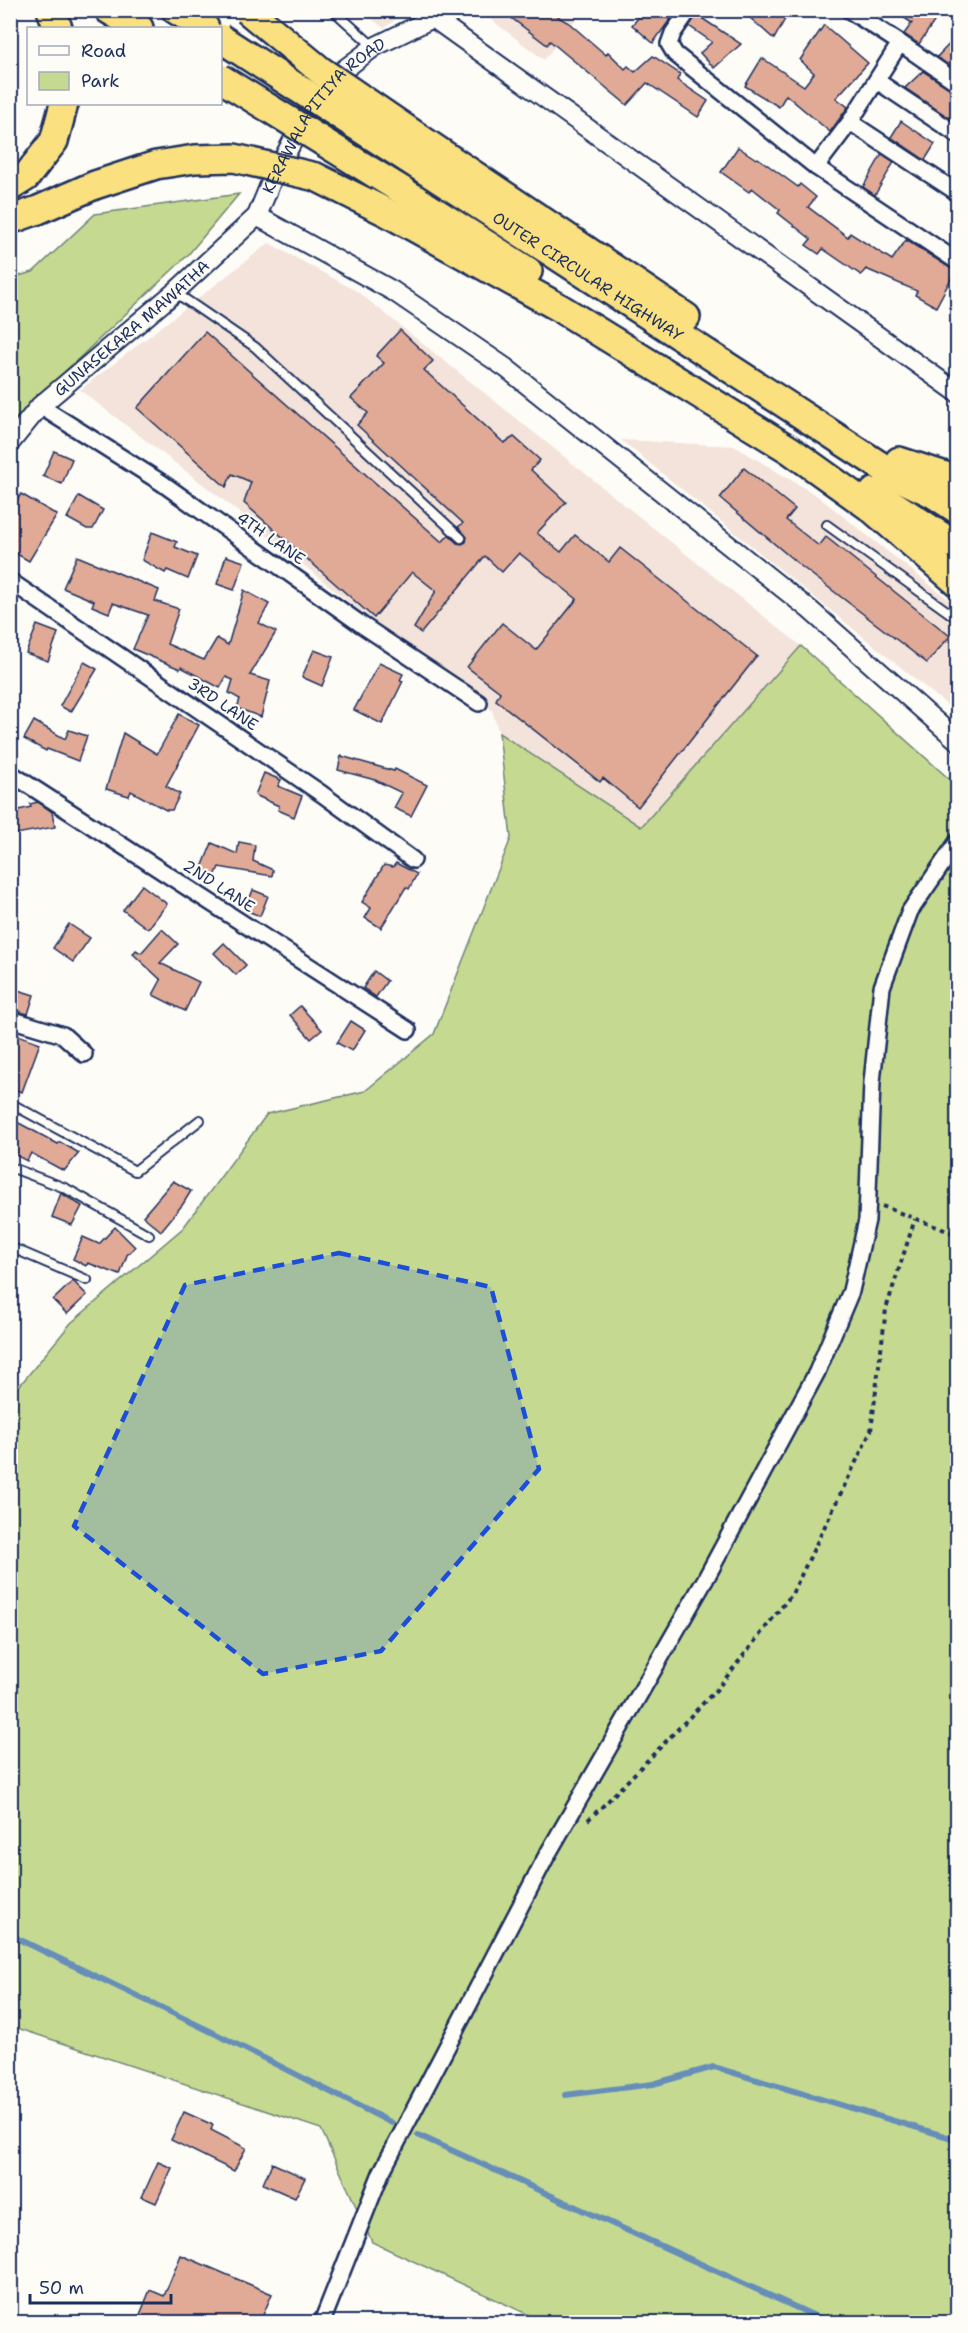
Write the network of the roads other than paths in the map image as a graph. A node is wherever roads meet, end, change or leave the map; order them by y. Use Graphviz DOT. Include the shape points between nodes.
graph roads {
  1 [pos="51,10"];
  2 [pos="109,10"];
  3 [pos="176,10"];
  4 [pos="247,10"];
  5 [pos="333,10"];
  6 [pos="689,10"];
  7 [pos="849,10"];
  8 [pos="433,14"];
  9 [pos="58,27"];
  10 [pos="137,27"];
  11 [pos="203,27"];
  12 [pos="222,39"];
  13 [pos="900,43"];
  14 [pos="374,47"];
  15 [pos="222,79"];
  16 [pos="877,81"];
  17 [pos="957,83"];
  18 [pos="64,105"];
  19 [pos="850,122"];
  20 [pos="957,135"];
  21 [pos="422,154"];
  22 [pos="816,167"];
  23 [pos="10,188"];
  24 [pos="957,193"];
  25 [pos="395,202"];
  26 [pos="257,216"];
  27 [pos="10,220"];
  28 [pos="957,262"];
  29 [pos="175,292"];
  30 [pos="957,393"];
  31 [pos="40,406"];
  32 [pos="10,443"];
  33 [pos="892,478"];
  34 [pos="957,480"];
  35 [pos="945,490"];
  36 [pos="957,504"];
  37 [pos="957,510"];
  38 [pos="957,519"];
  39 [pos="827,525"];
  40 [pos="461,538"];
  41 [pos="957,547"];
  42 [pos="957,559"];
  43 [pos="10,581"];
  44 [pos="957,583"];
  45 [pos="957,619"];
  46 [pos="479,703"];
  47 [pos="957,741"];
  48 [pos="10,773"];
  49 [pos="957,841"];
  50 [pos="413,860"];
  51 [pos="10,1019"];
  52 [pos="408,1030"];
  53 [pos="84,1054"];
  54 [pos="10,1103"];
  55 [pos="200,1120"];
  56 [pos="10,1167"];
  57 [pos="149,1235"];
  58 [pos="10,1247"];
  59 [pos="87,1280"];
  60 [pos="322,2322"];
  1 -- 9 [label="highway"];
  2 -- 10 [label="highway"];
  3 -- 11 [label="highway"];
  4 -- 21 [label="highway, bridge"];
  5 -- 14 [label="lane"];
  6 -- 22 [label="street" via="669,44 675,54"];
  7 -- 13 [label="street"];
  8 -- 14 [label="street, KERAWALAPITIYA ROAD"];
  8 -- 30 [label="street"];
  12 -- 21 [label="highway, OUTER CIRCULAR HIGHWAY, bridge"];
  13 -- 16 [label="street"];
  13 -- 17 [label="street"];
  14 -- 26 [label="street, KERAWALAPITIYA ROAD" via="342,71 309,110"];
  15 -- 25 [label="highway, OUTER CIRCULAR HIGHWAY, bridge"];
  16 -- 19 [label="street"];
  16 -- 20 [label="street"];
  18 -- 23 [label="highway" via="54,141 26,177"];
  19 -- 22 [label="street"];
  19 -- 24 [label="street"];
  21 -- 33 [label="highway, OUTER CIRCULAR HIGHWAY"];
  22 -- 28 [label="street"];
  25 -- 27 [label="highway, bridge" via="316,177 234,158 195,159 156,165"];
  25 -- 33 [label="highway, OUTER CIRCULAR HIGHWAY"];
  25 -- 44 [label="highway" via="790,450 871,508"];
  26 -- 29 [label="street, GUNASEKARA MAWATHA"];
  26 -- 47 [label="street" via="393,291 506,368 810,610"];
  29 -- 31 [label="street, GUNASEKARA MAWATHA"];
  29 -- 40 [label="lane" via="255,347"];
  31 -- 32 [label="street, GUNASEKARA MAWATHA"];
  31 -- 46 [label="street, 4TH LANE" via="162,483"];
  33 -- 34 [label="highway"];
  33 -- 35 [label="highway"];
  33 -- 38 [label="highway"];
  33 -- 41 [label="highway, OUTER CIRCULAR HIGHWAY"];
  33 -- 42 [label="highway" via="919,532"];
  35 -- 36 [label="highway"];
  35 -- 37 [label="highway"];
  39 -- 45 [label="lane"];
  43 -- 50 [label="street, 3RD LANE"];
  48 -- 52 [label="street, 2ND LANE"];
  49 -- 60 [label="street" via="910,911 882,987 872,1082 867,1220 851,1291 817,1372 705,1580 546,1857 381,2173"];
  51 -- 53 [label="street" via="63,1035"];
  54 -- 55 [label="lane" via="135,1171"];
  56 -- 57 [label="lane" via="65,1188"];
  58 -- 59 [label="lane"];
}
